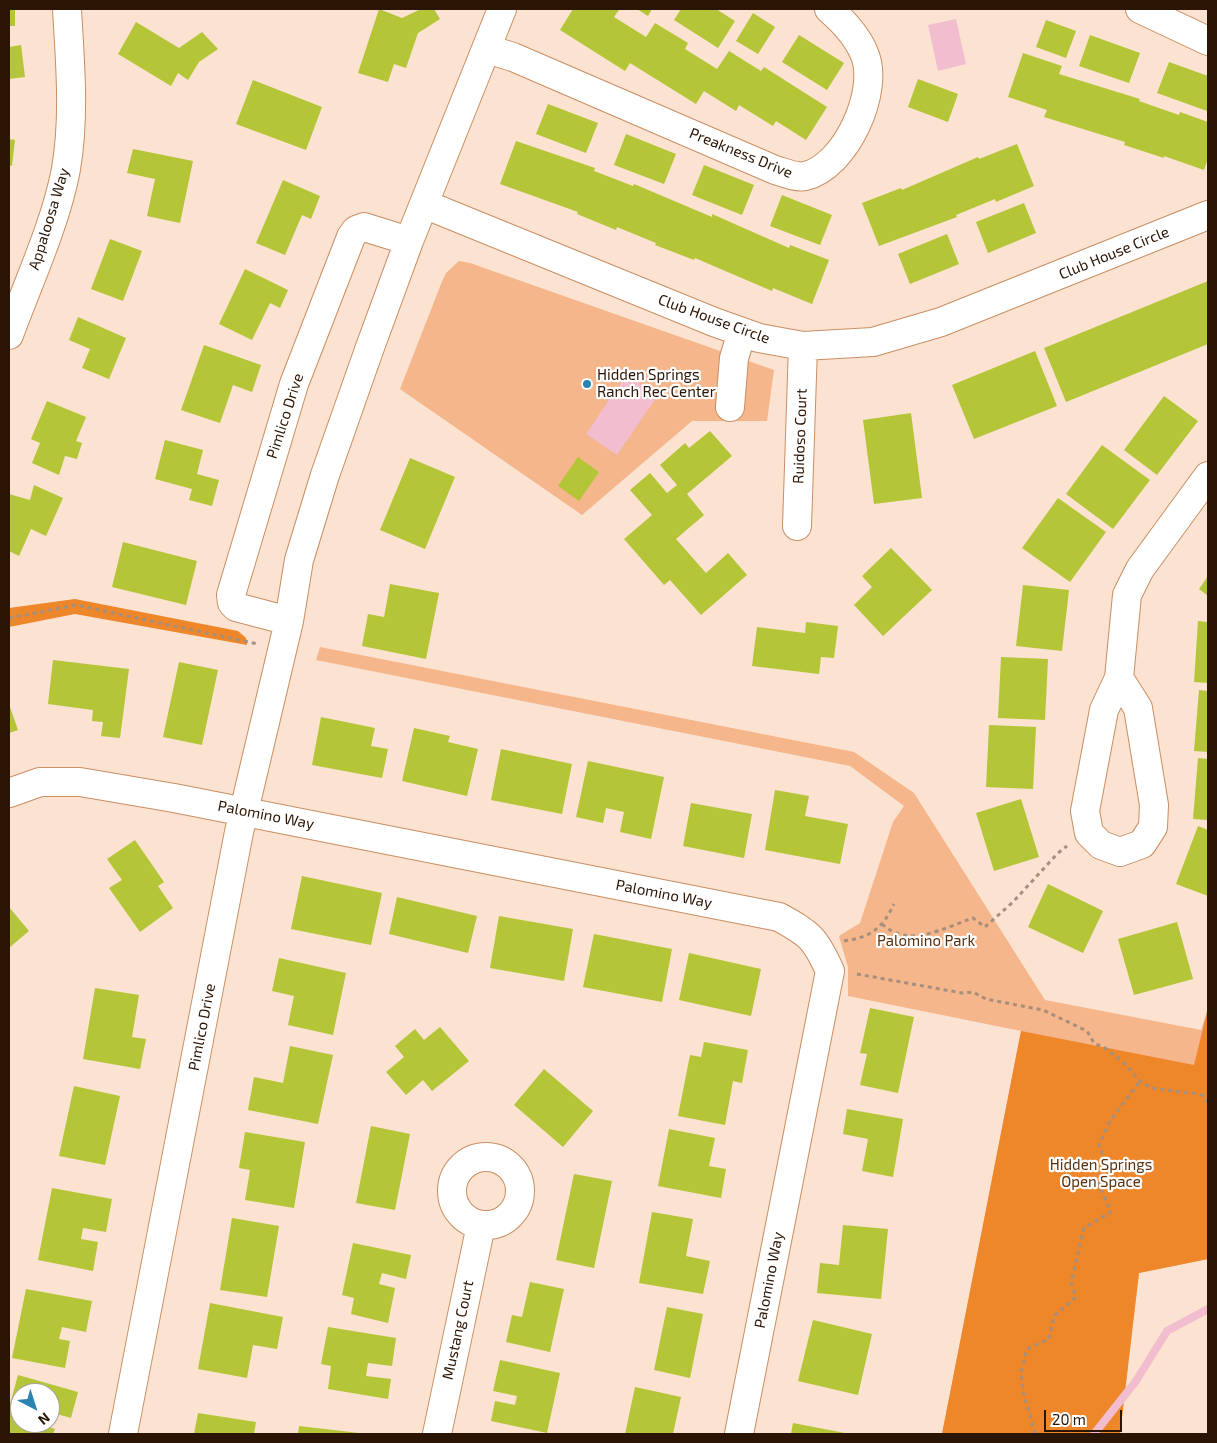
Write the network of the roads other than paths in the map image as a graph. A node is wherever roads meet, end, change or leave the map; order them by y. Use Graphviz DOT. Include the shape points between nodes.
graph roads {
  1 [pos="67,9"];
  2 [pos="502,9"];
  3 [pos="829,9"];
  4 [pos="1140,9"];
  5 [pos="1208,40"];
  6 [pos="487,49"];
  7 [pos="424,204"];
  8 [pos="1208,215"];
  9 [pos="409,241"];
  10 [pos="742,332"];
  11 [pos="9,335"];
  12 [pos="803,346"];
  13 [pos="730,406"];
  14 [pos="1208,476"];
  15 [pos="797,526"];
  16 [pos="289,622"];
  17 [pos="1119,678"];
  18 [pos="9,793"];
  19 [pos="245,810"];
  20 [pos="481,1225"];
  21 [pos="123,1434"];
  22 [pos="437,1434"];
  23 [pos="739,1434"];
  1 -- 11 [label="street, Appaloosa Way" via="71,119 66,170 50,226"];
  2 -- 6 [label="street, Pimlico Drive"];
  3 -- 6 [label="street, Preakness Drive" via="852,32 865,54 868,84 861,111 844,145 831,162 803,177 775,170 513,57"];
  4 -- 5 [label="street"];
  6 -- 7 [label="street, Pimlico Drive"];
  7 -- 9 [label="street, Pimlico Drive"];
  7 -- 10 [label="street, Club House Circle"];
  8 -- 12 [label="street, Club House Circle" via="941,322 873,342"];
  9 -- 16 [label="street, Pimlico Drive" via="325,475 299,560"];
  9 -- 16 [label="street, Pimlico Drive" via="364,227 356,230 294,384 231,596 236,607"];
  10 -- 12 [label="street, Club House Circle"];
  10 -- 13 [label="street" via="734,358"];
  12 -- 15 [label="street, Ruidoso Court"];
  14 -- 17 [label="street" via="1140,569 1127,595"];
  16 -- 19 [label="street, Pimlico Drive"];
  17 -- 17 [label="street" via="1138,708 1154,802 1153,827 1142,844 1120,852 1101,845 1089,833 1085,811 1107,702"];
  18 -- 19 [label="street, Palomino Way" via="40,782 80,782"];
  19 -- 21 [label="street, Pimlico Drive"];
  19 -- 23 [label="street, Palomino Way" via="779,917 806,931 818,945 830,971"];
  20 -- 22 [label="street, Mustang Court"];
}
